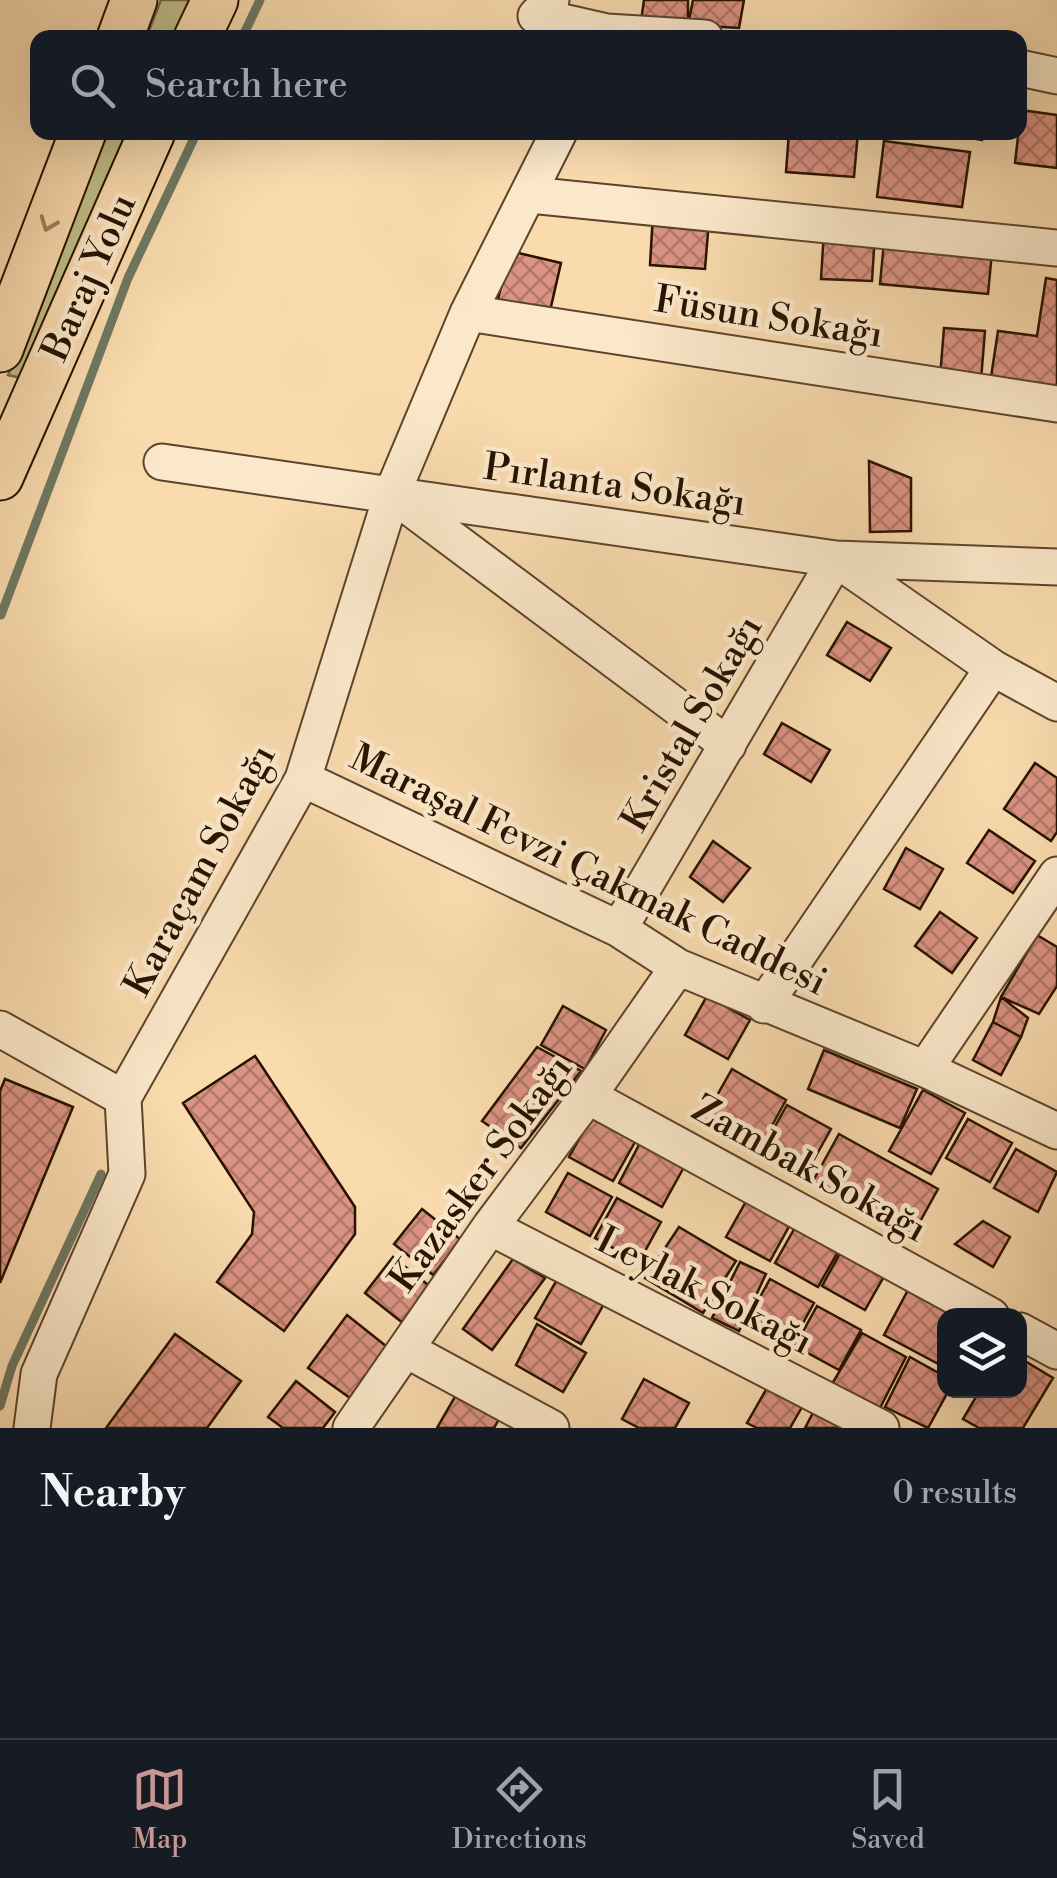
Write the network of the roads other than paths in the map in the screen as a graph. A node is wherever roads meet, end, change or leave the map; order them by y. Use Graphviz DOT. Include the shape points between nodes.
graph roads {
  1 [pos="134,0"];
  2 [pos="214,0"];
  3 [pos="551,0"];
  4 [pos="123,30"];
  5 [pos="201,30"];
  6 [pos="587,30"];
  7 [pos="1027,70"];
  8 [pos="1057,76"];
  9 [pos="80,140"];
  10 [pos="148,140"];
  11 [pos="555,140"];
  12 [pos="530,195"];
  13 [pos="1057,248"];
  14 [pos="468,312"];
  15 [pos="0,349"];
  16 [pos="1057,404"];
  17 [pos="162,462"];
  18 [pos="0,476"];
  19 [pos="392,494"];
  20 [pos="836,559"];
  21 [pos="1057,567"];
  22 [pos="993,668"];
  23 [pos="1057,702"];
  24 [pos="728,745"];
  25 [pos="303,779"];
  26 [pos="1057,874"];
  27 [pos="619,929"];
  28 [pos="678,967"];
  29 [pos="764,1005"];
  30 [pos="0,1029"];
  31 [pos="924,1069"];
  32 [pos="588,1096"];
  33 [pos="122,1098"];
  34 [pos="1057,1131"];
  35 [pos="490,1227"];
  36 [pos="976,1308"];
  37 [pos="1027,1335"];
  38 [pos="407,1350"];
  39 [pos="1057,1352"];
  40 [pos="32,1428"];
  41 [pos="351,1428"];
  42 [pos="551,1428"];
  43 [pos="881,1428"];
  1 -- 4 [label="main road"];
  2 -- 5 [label="main road"];
  3 -- 6 [label="street" via="536,16"];
  7 -- 8 [label="street"];
  9 -- 15 [label="main road, Baraj Yolu, one-way"];
  10 -- 18 [label="main road, Baraj Yolu"];
  11 -- 12 [label="street, Karaçam Sokağı"];
  12 -- 13 [label="street"];
  12 -- 14 [label="street, Karaçam Sokağı"];
  14 -- 16 [label="street, Füsun Sokağı"];
  14 -- 19 [label="street, Karaçam Sokağı"];
  17 -- 19 [label="street, Pırlanta Sokağı"];
  19 -- 20 [label="street, Pırlanta Sokağı"];
  19 -- 24 [label="street"];
  19 -- 25 [label="street, Karaçam Sokağı"];
  20 -- 21 [label="street, Pırlanta Sokağı"];
  20 -- 22 [label="street"];
  20 -- 24 [label="street, Kristal Sokağı"];
  22 -- 23 [label="street"];
  22 -- 29 [label="street"];
  24 -- 27 [label="street, Kristal Sokağı"];
  25 -- 27 [label="street, Maraşal Fevzi Çakmak Caddesi"];
  25 -- 33 [label="street, Karaçam Sokağı"];
  26 -- 31 [label="street"];
  27 -- 28 [label="street, Maraşal Fevzi Çakmak Caddesi"];
  28 -- 29 [label="street, Maraşal Fevzi Çakmak Caddesi"];
  28 -- 32 [label="street, Kazasker Sokağı"];
  29 -- 31 [label="street, Maraşal Fevzi Çakmak Caddesi"];
  30 -- 33 [label="street"];
  31 -- 34 [label="street, Maraşal Fevzi Çakmak Caddesi"];
  32 -- 35 [label="street, Kazasker Sokağı"];
  32 -- 36 [label="street, Zambak Sokağı"];
  33 -- 40 [label="street" via="126,1174 39,1374"];
  35 -- 38 [label="street, Kazasker Sokağı"];
  35 -- 43 [label="street, Leylak Sokağı"];
  37 -- 39 [label="street"];
  38 -- 41 [label="street, Kazasker Sokağı"];
  38 -- 42 [label="street"];
}
